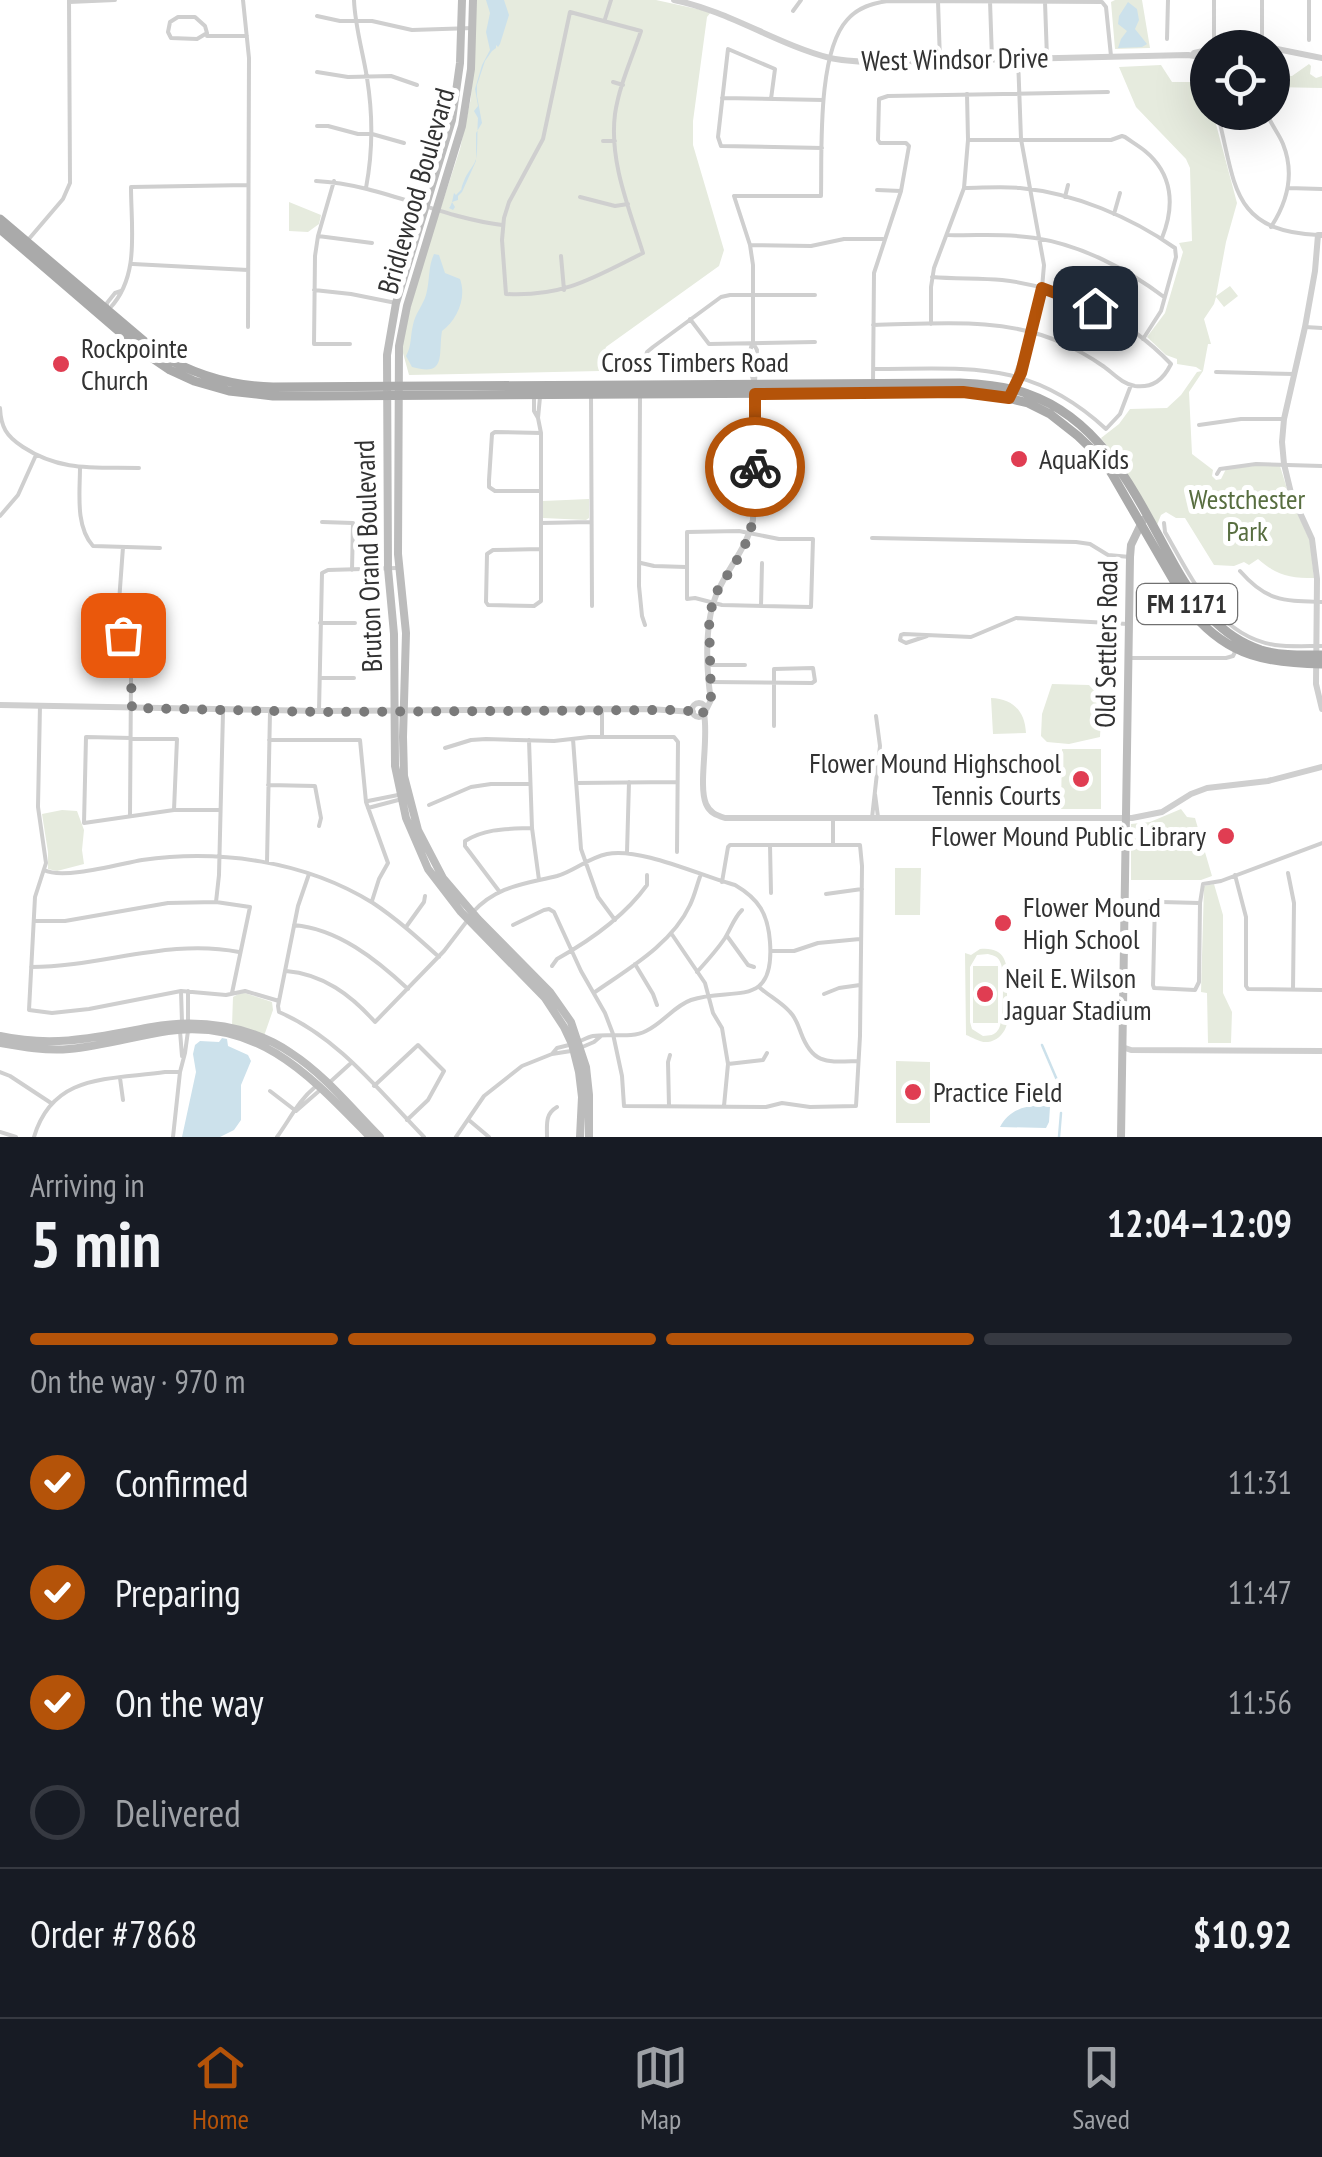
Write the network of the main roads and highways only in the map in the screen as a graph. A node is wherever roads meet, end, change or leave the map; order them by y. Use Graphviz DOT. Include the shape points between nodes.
graph roads {
  1 [pos="462,0"];
  2 [pos="473,0"];
  3 [pos="0,218"];
  4 [pos="0,229"];
  5 [pos="24,244"];
  6 [pos="755,389"];
  7 [pos="386,390"];
  8 [pos="398,390"];
  9 [pos="591,390"];
  10 [pos="386,466"];
  11 [pos="398,466"];
  12 [pos="1143,520"];
  13 [pos="1190,601"];
  14 [pos="1319,655"];
  15 [pos="399,711"];
  16 [pos="0,1040"];
  17 [pos="577,1045"];
  18 [pos="324,1085"];
  19 [pos="370,1137"];
  20 [pos="380,1137"];
  21 [pos="580,1137"];
  22 [pos="589,1137"];
  23 [pos="1121,1137"];
  1 -- 7 [label="main road, Bridlewood Boulevard" via="454,110 396,303"];
  2 -- 8 [label="main road, Bridlewood Boulevard" via="467,105 404,320"];
  3 -- 5 [label="main road, Cross Timbers Road / FM 1171"];
  4 -- 5 [label="main road, Cross Timbers Road / FM 1171"];
  5 -- 7 [label="main road, Cross Timbers Road / FM 1171" via="104,313 173,362 212,379 254,391"];
  6 -- 9 [label="main road, Cross Timbers Road / FM 1171"];
  6 -- 9 [label="main road, Cross Timbers Road / FM 1171"];
  6 -- 12 [label="main road, Cross Timbers Road / FM 1171" via="960,382 1010,394 1078,436"];
  7 -- 8 [label="main road, Cross Timbers Road / FM 1171"];
  7 -- 10 [label="main road, Bruton Orand Boulevard"];
  8 -- 9 [label="main road, Cross Timbers Road / FM 1171"];
  8 -- 9 [label="main road, Cross Timbers Road / FM 1171"];
  8 -- 11 [label="main road, Bruton Orand Boulevard"];
  10 -- 11 [label="main road"];
  10 -- 15 [label="main road, Bruton Orand Boulevard"];
  11 -- 15 [label="main road, Bruton Orand Boulevard" via="406,633"];
  12 -- 13 [label="main road, Cross Timbers Road / FM 1171"];
  12 -- 23 [label="main road, Old Settlers Road" via="1130,558"];
  13 -- 14 [label="main road, Cross Timbers Road / FM 1171" via="1242,641 1273,653"];
  13 -- 14 [label="main road, Cross Timbers Road / FM 1171" via="1210,631 1236,649 1276,662"];
  15 -- 17 [label="main road, Bruton Orand Boulevard" via="395,766 412,835 428,868 545,998"];
  16 -- 18 [label="main road" via="65,1042 184,1026 254,1042"];
  17 -- 21 [label="main road, Bruton Orand Boulevard"];
  17 -- 22 [label="main road, Bruton Orand Boulevard" via="588,1080"];
  18 -- 19 [label="main road"];
  18 -- 20 [label="main road"];
}
